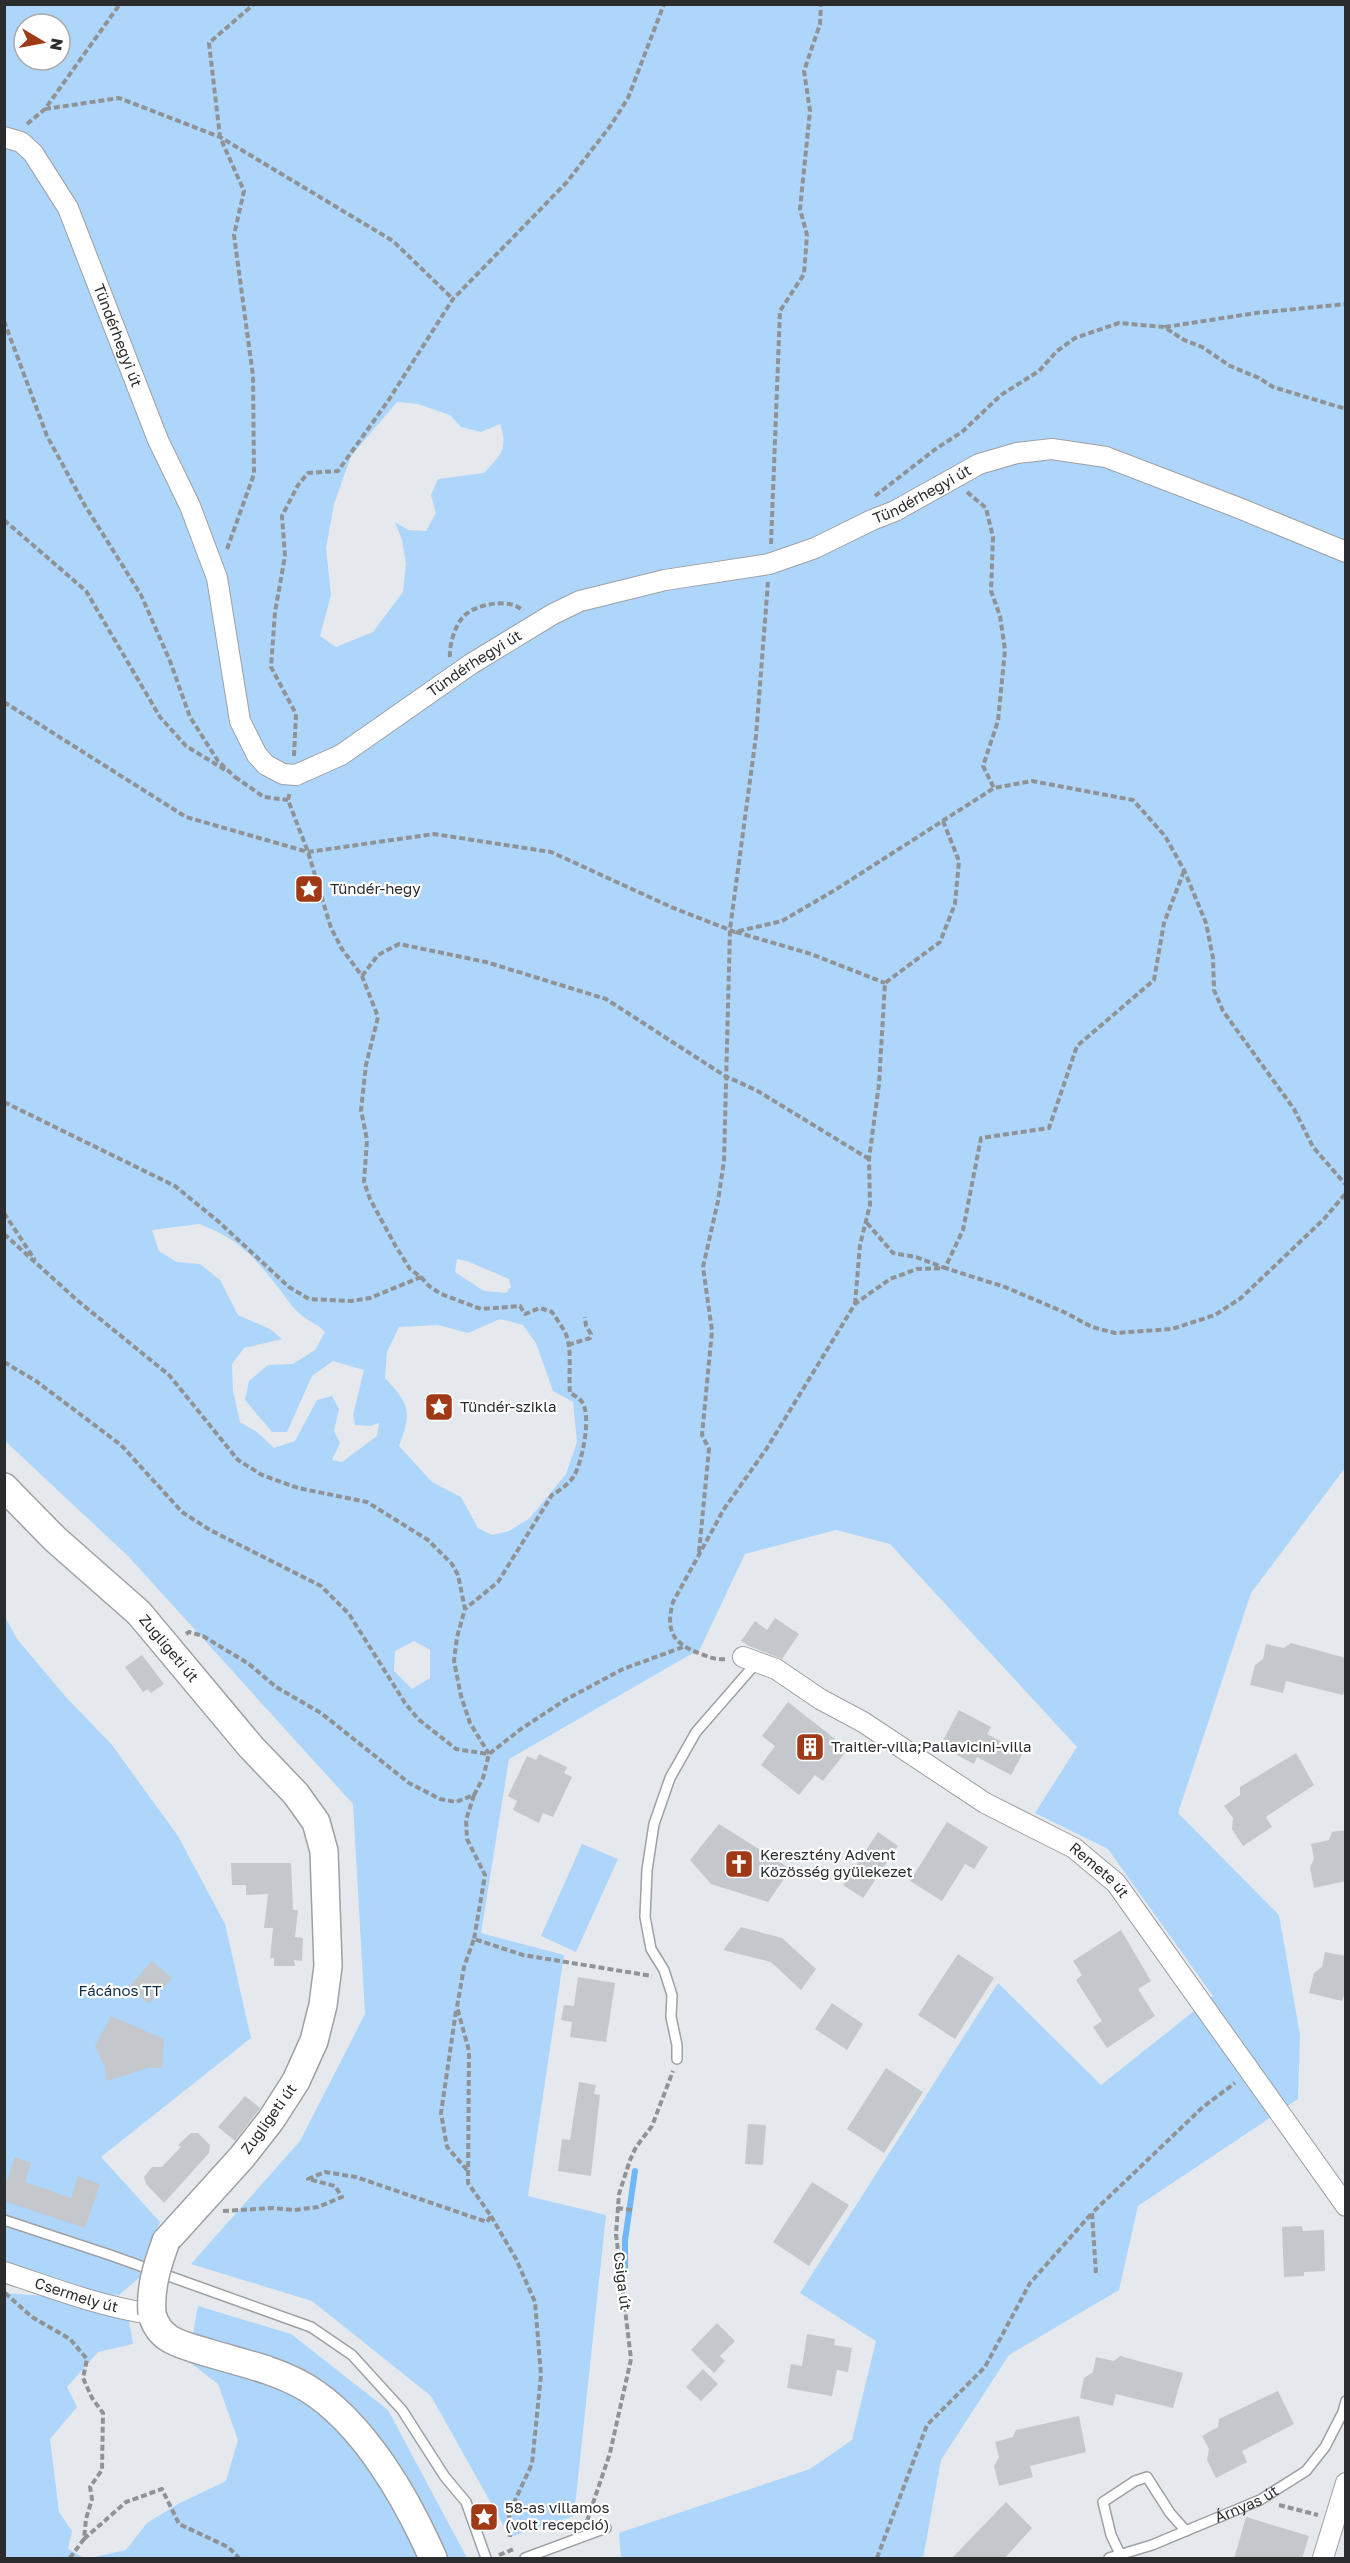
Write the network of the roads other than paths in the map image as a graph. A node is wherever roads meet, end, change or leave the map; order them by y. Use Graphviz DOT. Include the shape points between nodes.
graph roads {
  1 [pos="4,137"];
  2 [pos="1346,552"];
  3 [pos="4,1487"];
  4 [pos="750,1659"];
  5 [pos="677,2059"];
  6 [pos="1346,2206"];
  7 [pos="4,2220"];
  8 [pos="4,2272"];
  9 [pos="152,2314"];
  10 [pos="1346,2401"];
  11 [pos="1346,2483"];
  12 [pos="606,2528"];
  13 [pos="1186,2531"];
  14 [pos="1120,2554"];
  15 [pos="433,2559"];
  16 [pos="488,2559"];
  17 [pos="525,2559"];
  18 [pos="1109,2559"];
  19 [pos="1323,2559"];
  1 -- 2 [label="street, Tündérhegyi út" via="21,142 33,153 68,208 158,440 190,506 217,578 240,721 266,765 283,774 296,775 341,755 457,674 579,601 665,580 769,564 895,512 980,464 1017,453 1052,449 1106,457"];
  3 -- 9 [label="street, Zugligeti út, bridge" via="55,1539 139,1613 251,1747 297,1794 316,1822 324,1851 328,1966 314,2041 297,2081 271,2120 166,2241 151,2293"];
  4 -- 5 [label="lane" via="696,1732 670,1779 654,1824 645,1917 651,1949 669,1979"];
  4 -- 6 [label="street, Remete út" via="776,1669 863,1722 985,1803 1074,1848 1116,1883"];
  7 -- 16 [label="lane" via="311,2327 352,2355 402,2410 466,2502"];
  8 -- 9 [label="street, Csermely út" via="81,2298"];
  9 -- 15 [label="street" via="159,2330 169,2338 279,2374 308,2389 338,2413 389,2476 413,2513"];
  10 -- 13 [label="lane, Árnyas út" via="1325,2447 1306,2471 1260,2500"];
  11 -- 19 [label="street"];
  12 -- 17 [label="lane"];
  13 -- 14 [label="lane, Árnyas út"];
  13 -- 14 [label="lane" via="1147,2477 1135,2481 1103,2502"];
  14 -- 18 [label="lane, Árnyas út"];
}
